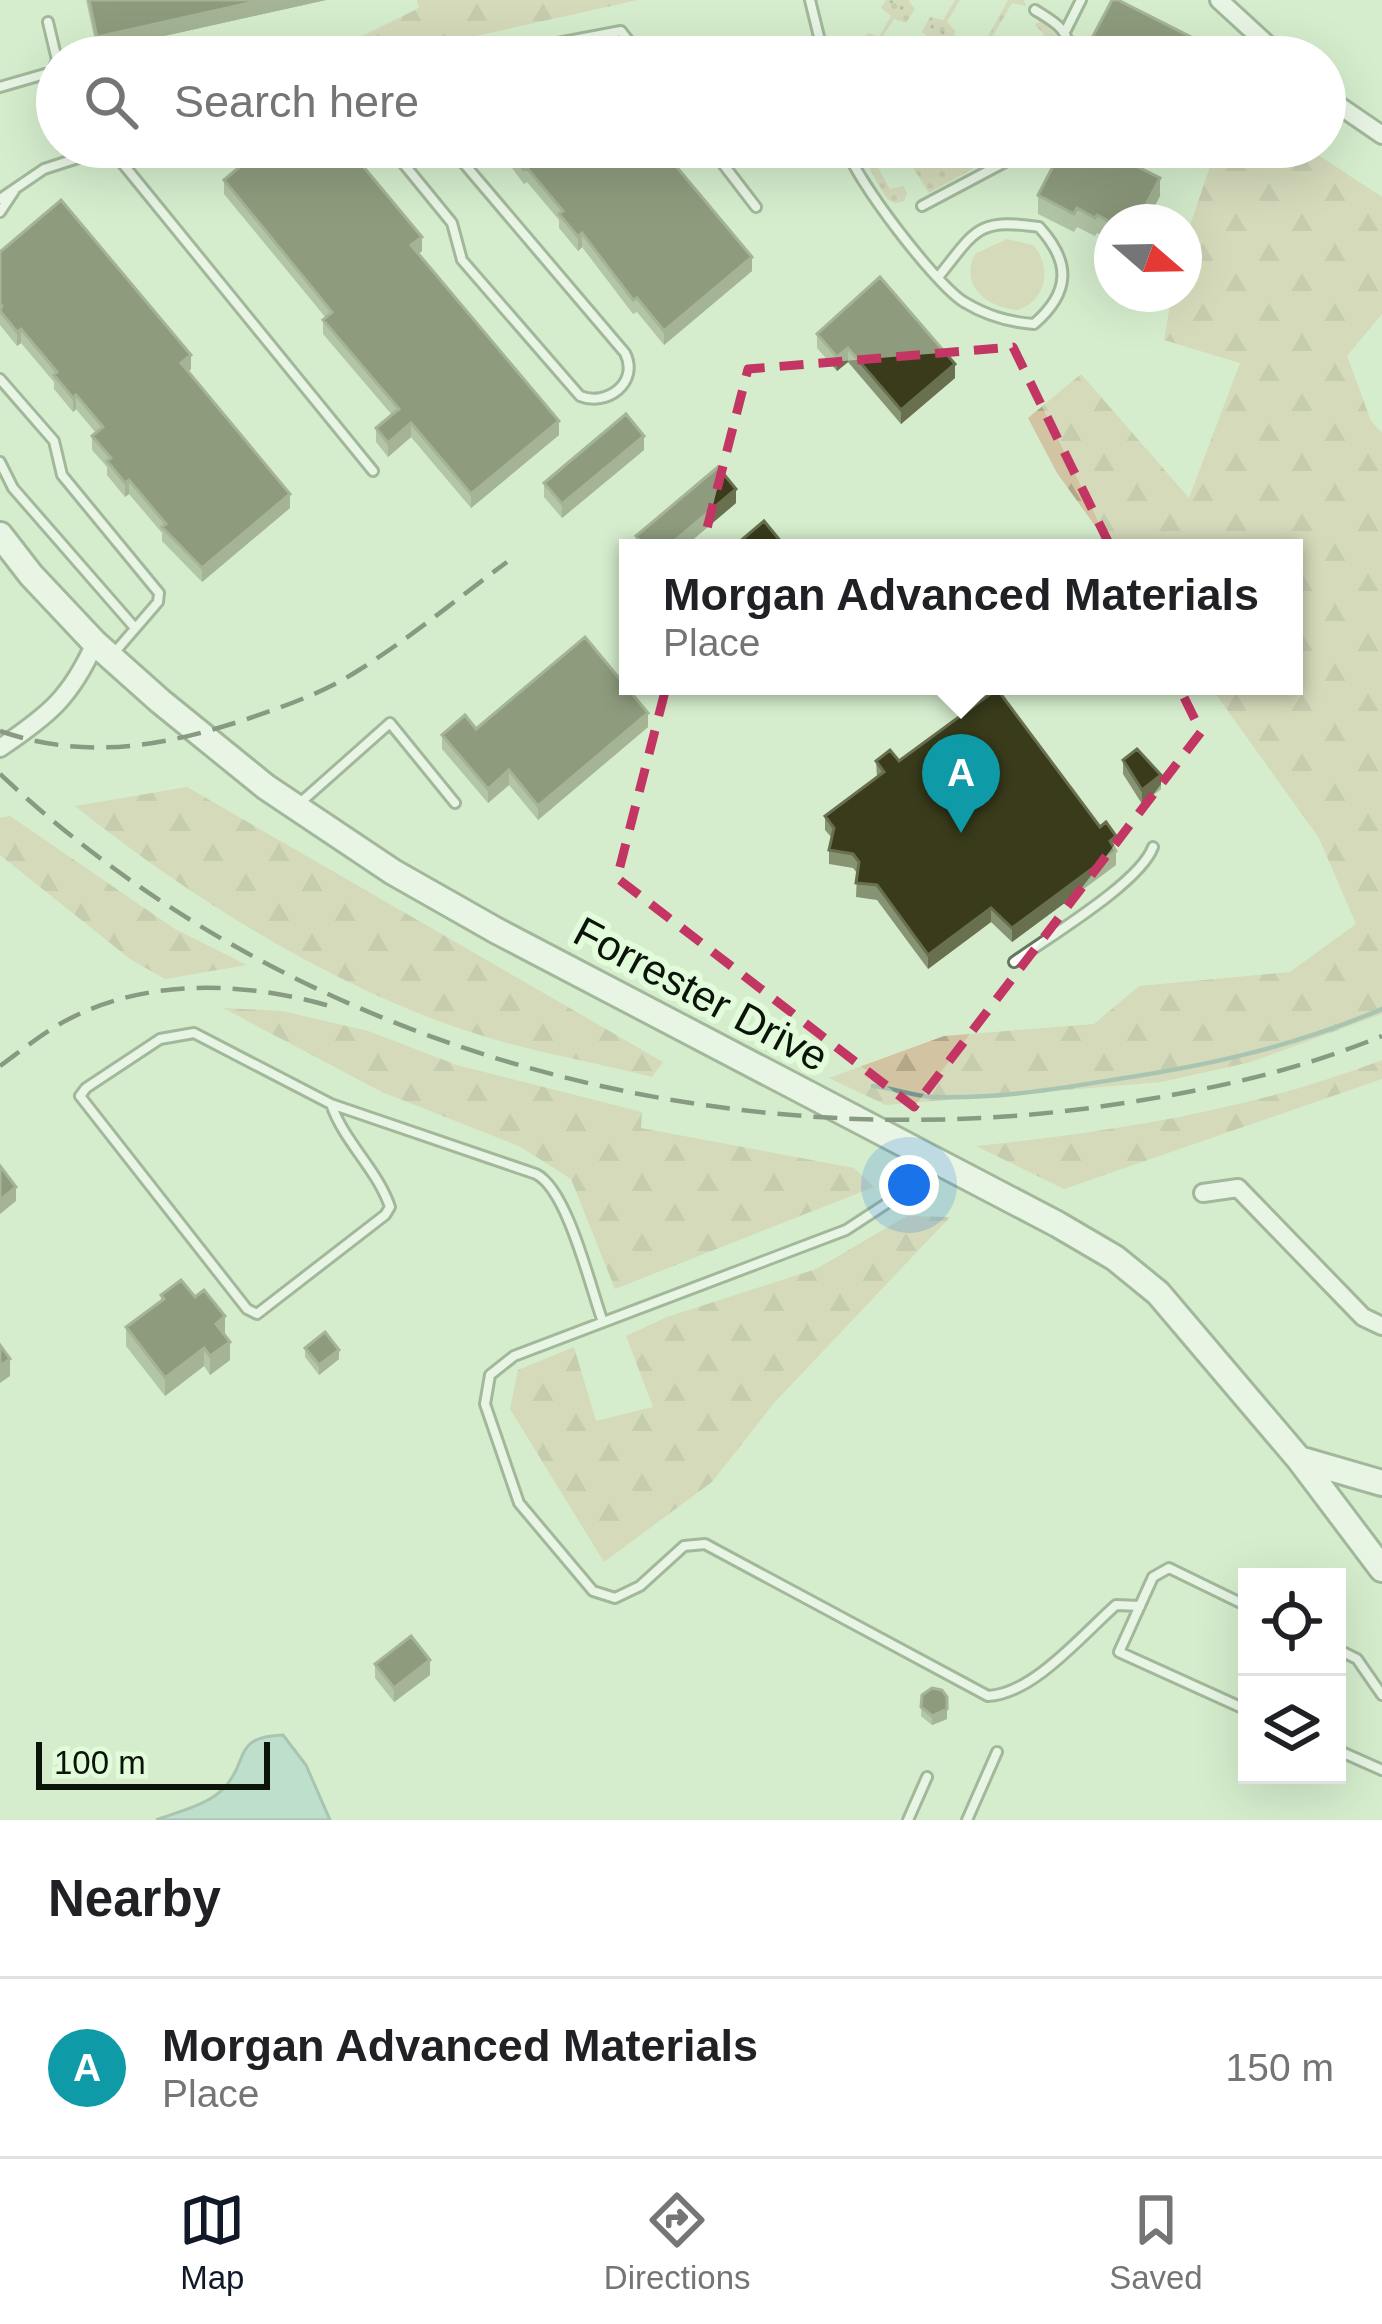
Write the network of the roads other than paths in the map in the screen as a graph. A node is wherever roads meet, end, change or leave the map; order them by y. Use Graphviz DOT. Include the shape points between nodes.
graph roads {
  1 [pos="810,0"];
  2 [pos="1081,0"];
  3 [pos="1219,0"];
  4 [pos="1035,10"];
  5 [pos="48,22"];
  6 [pos="1066,32"];
  7 [pos="51,36"];
  8 [pos="595,36"];
  9 [pos="625,36"];
  10 [pos="819,36"];
  11 [pos="1067,36"];
  12 [pos="1258,36"];
  13 [pos="36,77"];
  14 [pos="0,87"];
  15 [pos="1346,110"];
  16 [pos="1382,135"];
  17 [pos="50,168"];
  18 [pos="129,168"];
  19 [pos="407,168"];
  20 [pos="468,168"];
  21 [pos="726,168"];
  22 [pos="854,168"];
  23 [pos="994,168"];
  24 [pos="15,190"];
  25 [pos="0,199"];
  26 [pos="922,206"];
  27 [pos="756,207"];
  28 [pos="0,212"];
  29 [pos="940,276"];
  30 [pos="2,384"];
  31 [pos="0,462"];
  32 [pos="373,471"];
  33 [pos="0,536"];
  34 [pos="135,628"];
  35 [pos="103,650"];
  36 [pos="0,748"];
  37 [pos="455,803"];
  38 [pos="296,807"];
  39 [pos="1153,847"];
  40 [pos="1014,962"];
  41 [pos="331,1104"];
  42 [pos="921,1153"];
  43 [pos="1203,1193"];
  44 [pos="603,1322"];
  45 [pos="1382,1326"];
  46 [pos="1299,1459"];
  47 [pos="1382,1483"];
  48 [pos="1382,1569"];
  49 [pos="1238,1602"];
  50 [pos="1140,1606"];
  51 [pos="1346,1654"];
  52 [pos="1382,1695"];
  53 [pos="1238,1705"];
  54 [pos="997,1752"];
  55 [pos="1346,1754"];
  56 [pos="1382,1770"];
  57 [pos="927,1778"];
  58 [pos="908,1820"];
  59 [pos="967,1820"];
  1 -- 10 [label="lane"];
  2 -- 6 [label="lane"];
  3 -- 12 [label="street"];
  4 -- 6 [label="lane"];
  5 -- 7 [label="lane"];
  6 -- 11 [label="lane"];
  8 -- 9 [label="lane"];
  13 -- 14 [label="lane"];
  15 -- 16 [label="street"];
  17 -- 24 [label="lane"];
  18 -- 32 [label="lane"];
  19 -- 20 [label="lane" via="452,223 462,260 550,362 580,396 607,398 626,380 625,353"];
  21 -- 27 [label="lane"];
  22 -- 29 [label="lane"];
  23 -- 26 [label="lane"];
  24 -- 25 [label="lane"];
  24 -- 28 [label="lane"];
  29 -- 29 [label="lane" via="959,300 1004,322 1034,324 1055,306 1063,275 1059,249 1039,227 1007,223 977,229"];
  30 -- 34 [label="lane" via="54,440 62,475 156,585 158,602"];
  31 -- 34 [label="lane" via="13,488"];
  33 -- 35 [label="street, Forrester Drive"];
  34 -- 35 [label="lane"];
  35 -- 36 [label="street" via="62,701"];
  35 -- 38 [label="street, Forrester Drive"];
  37 -- 38 [label="lane" via="390,723"];
  38 -- 42 [label="street, Forrester Drive" via="497,931"];
  39 -- 40 [label="lane" via="1131,877"];
  41 -- 41 [label="lane" via="194,1033 160,1039 80,1096 257,1314 390,1207"];
  41 -- 44 [label="lane" via="547,1179"];
  42 -- 44 [label="lane" via="898,1196 846,1230"];
  42 -- 46 [label="street, Forrester Drive" via="1128,1268"];
  43 -- 45 [label="street" via="1238,1188 1363,1317"];
  44 -- 50 [label="lane" via="514,1355 490,1375 485,1404 518,1503 593,1591 615,1598 685,1546 705,1544 988,1696 1030,1681 1116,1605"];
  46 -- 47 [label="street"];
  46 -- 48 [label="street, Forrester Drive"];
  49 -- 50 [label="lane" via="1169,1568 1153,1576"];
  50 -- 53 [label="lane" via="1119,1652"];
  51 -- 52 [label="lane"];
  54 -- 59 [label="lane"];
  55 -- 56 [label="lane"];
  57 -- 58 [label="lane"];
}
